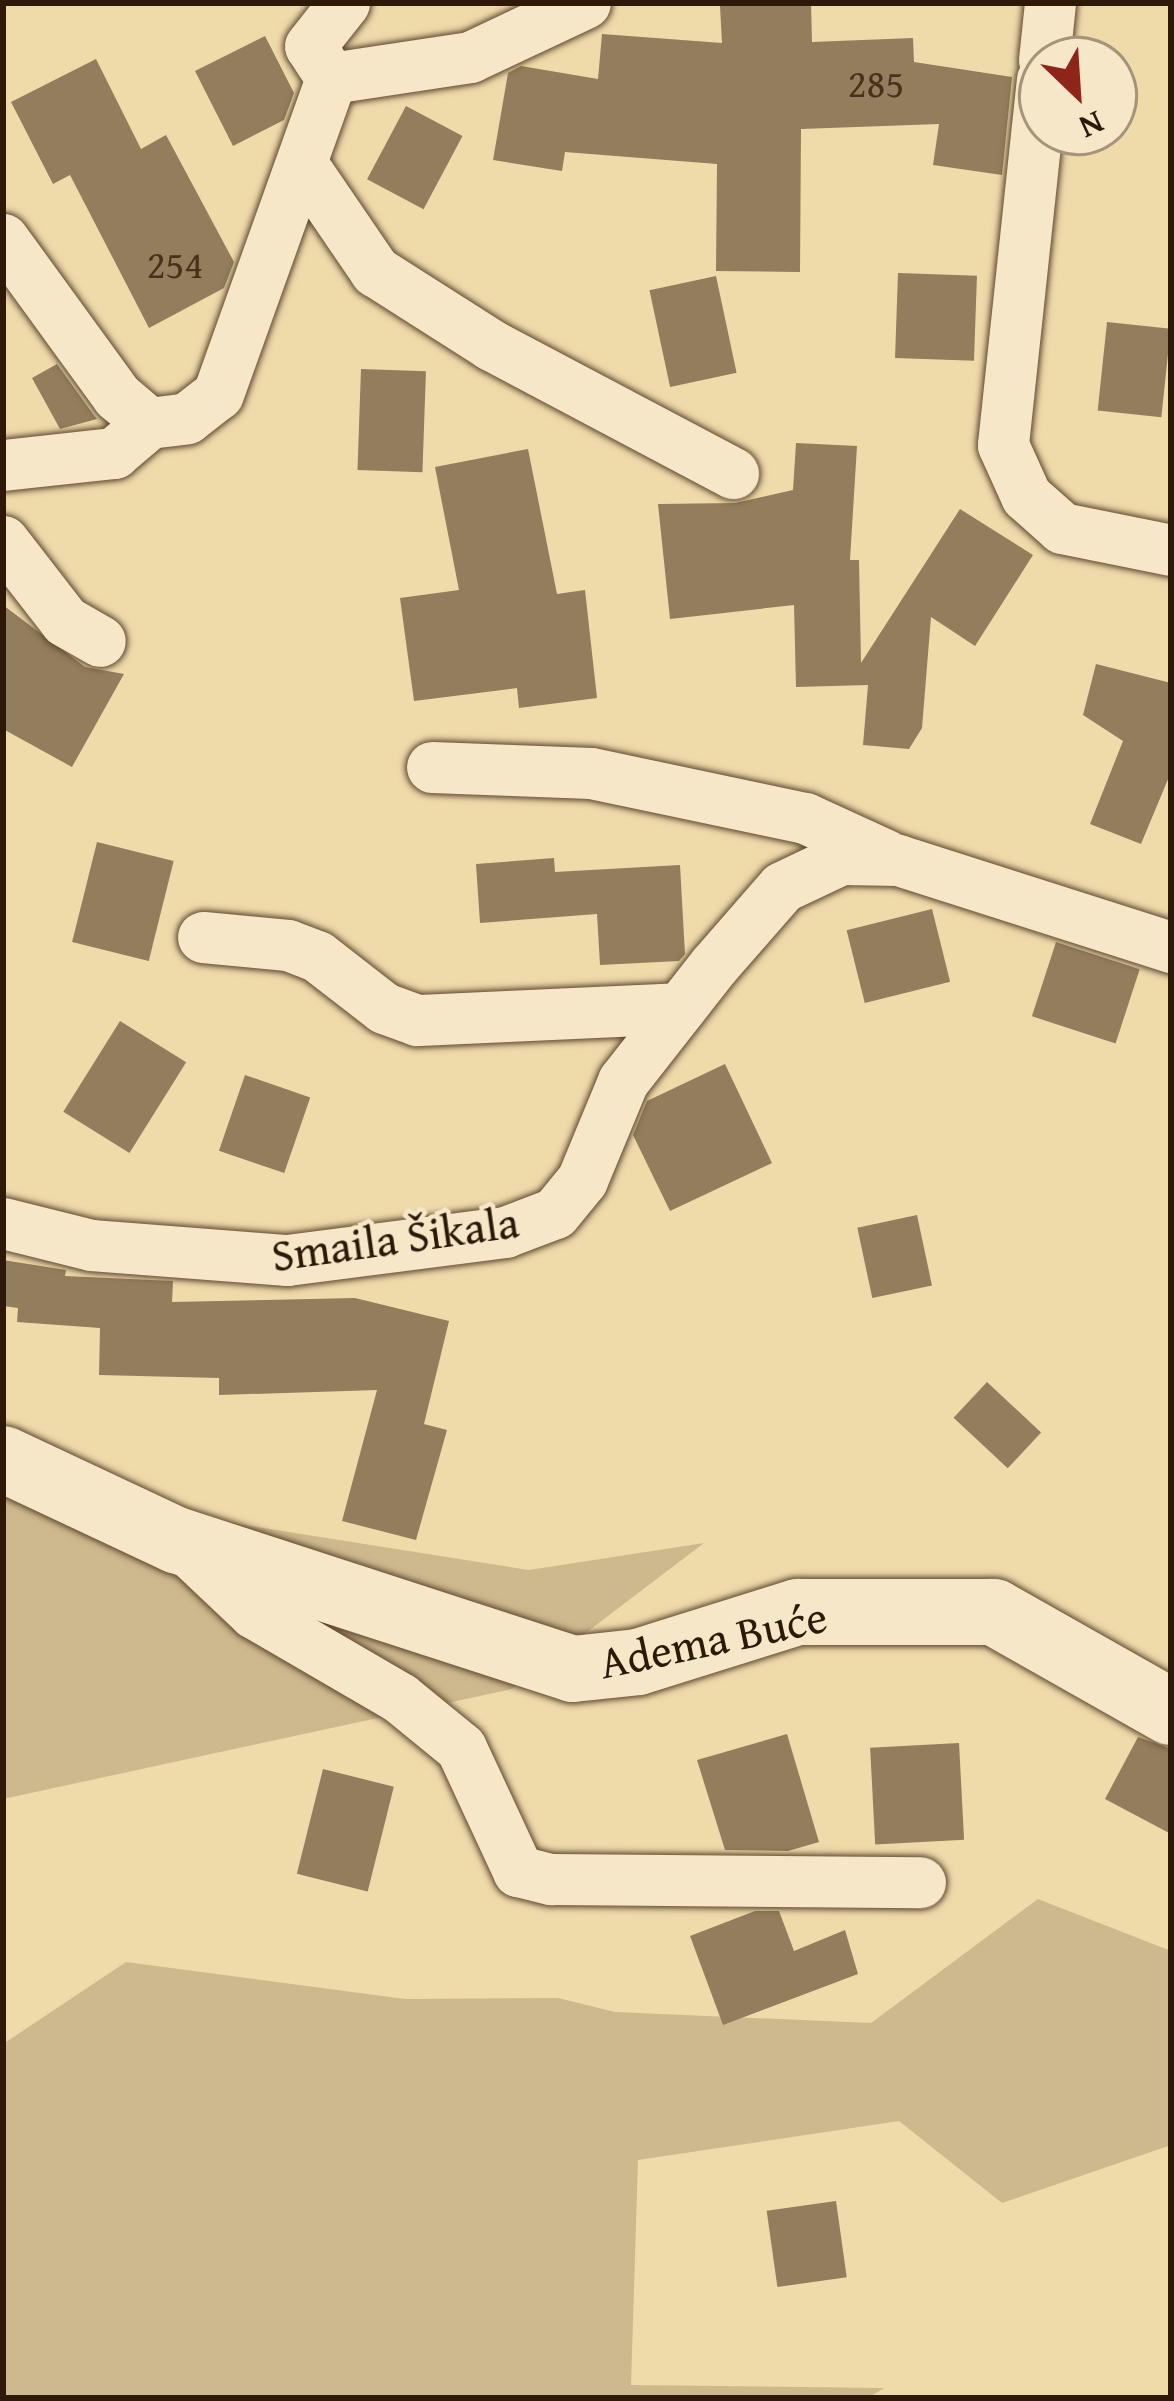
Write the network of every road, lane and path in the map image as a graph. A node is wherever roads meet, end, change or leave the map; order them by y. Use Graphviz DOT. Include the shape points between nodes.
graph roads {
  1 [pos="344,3"];
  2 [pos="585,3"];
  3 [pos="1050,3"];
  4 [pos="1047,36"];
  5 [pos="331,77"];
  6 [pos="1034,156"];
  7 [pos="302,164"];
  8 [pos="3,238"];
  9 [pos="149,423"];
  10 [pos="3,466"];
  11 [pos="733,473"];
  12 [pos="3,541"];
  13 [pos="1171,550"];
  14 [pos="100,640"];
  15 [pos="432,767"];
  16 [pos="898,860"];
  17 [pos="202,937"];
  18 [pos="1171,947"];
  19 [pos="680,1008"];
  20 [pos="3,1223"];
  21 [pos="3,1459"];
  22 [pos="176,1540"];
  23 [pos="1171,1712"];
  24 [pos="920,1882"];
  1 -- 5 [label="street" via="310,46"];
  2 -- 5 [label="street" via="470,57"];
  3 -- 4 [label="street"];
  5 -- 7 [label="street"];
  6 -- 13 [label="street" via="1004,445 1026,496 1062,528"];
  7 -- 9 [label="street" via="218,394 187,418"];
  7 -- 11 [label="street" via="375,271 491,345"];
  8 -- 9 [label="street" via="117,396"];
  9 -- 10 [label="street" via="114,453"];
  12 -- 14 [label="street" via="65,621"];
  15 -- 16 [label="street" via="591,773 805,818"];
  16 -- 18 [label="street, Smaila Šikala"];
  16 -- 19 [label="street, Smaila Šikala" via="841,859 782,887"];
  17 -- 19 [label="street" via="317,956 384,1008 418,1020"];
  19 -- 20 [label="street, Smaila Šikala" via="623,1081 581,1180 555,1213 505,1232 287,1260 91,1245"];
  21 -- 22 [label="street, Adema Buće"];
  22 -- 23 [label="street, Adema Buće" via="573,1669 638,1662 798,1612 994,1612"];
  22 -- 24 [label="street, Adema Buće" via="254,1613 400,1698 461,1748 518,1871 551,1879"];
}
